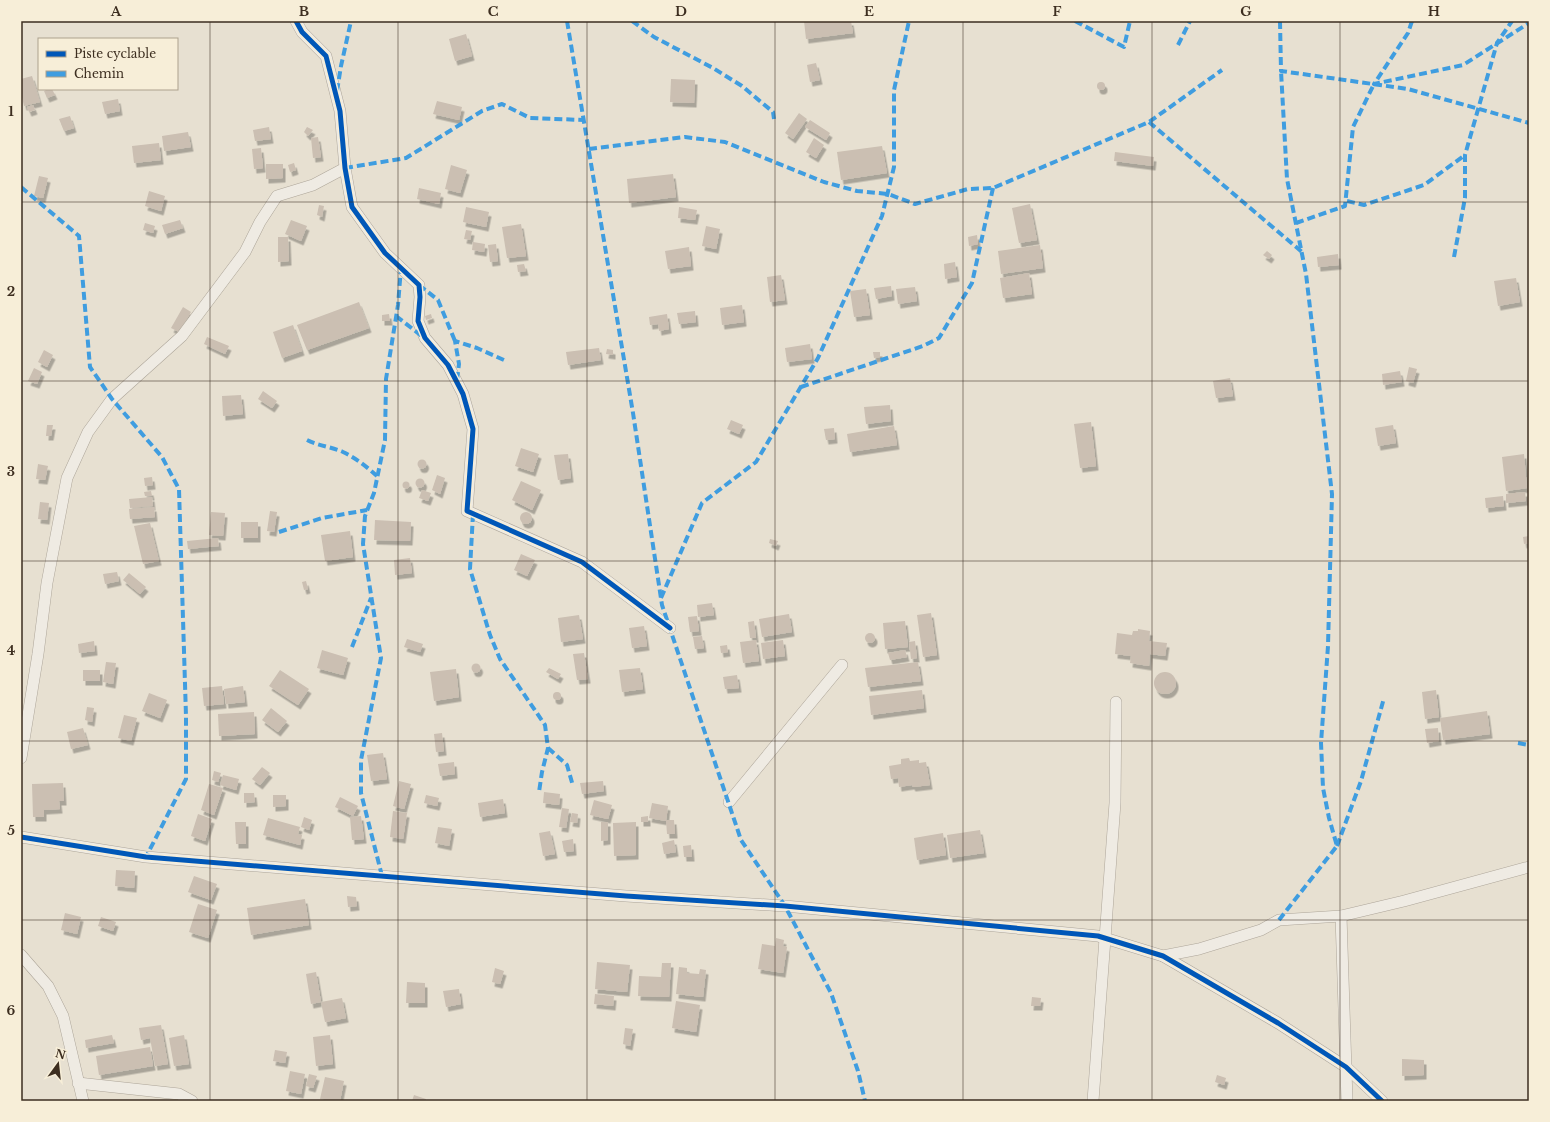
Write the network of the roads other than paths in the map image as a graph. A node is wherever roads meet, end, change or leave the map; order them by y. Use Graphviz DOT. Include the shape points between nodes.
graph roads {
  1 [pos="296,21"];
  2 [pos="345,168"];
  3 [pos="670,628"];
  4 [pos="842,665"];
  5 [pos="1116,702"];
  6 [pos="21,758"];
  7 [pos="728,802"];
  8 [pos="21,837"];
  9 [pos="1529,867"];
  10 [pos="1341,916"];
  11 [pos="1104,938"];
  12 [pos="21,956"];
  13 [pos="1163,956"];
  14 [pos="1346,1067"];
  15 [pos="78,1083"];
  16 [pos="83,1101"];
  17 [pos="192,1101"];
  18 [pos="1093,1101"];
  19 [pos="1347,1101"];
  20 [pos="1382,1101"];
  1 -- 2 [label="street" via="302,32 326,56 340,111"];
  2 -- 3 [label="street" via="352,206 385,253 419,285 418,321 426,338 448,365 463,394 473,429 467,510 582,562"];
  2 -- 6 [label="street" via="313,185 277,196 245,252 182,336 112,399 88,432 67,478 47,583"];
  4 -- 7 [label="street"];
  5 -- 11 [label="street" via="1115,803"];
  8 -- 11 [label="street" via="146,856 626,896 785,906"];
  9 -- 10 [label="street"];
  10 -- 13 [label="street" via="1279,920 1261,930 1199,949"];
  10 -- 14 [label="street"];
  11 -- 13 [label="street"];
  11 -- 18 [label="street"];
  12 -- 15 [label="street" via="48,986 63,1016"];
  13 -- 14 [label="street" via="1278,1023"];
  14 -- 19 [label="street"];
  14 -- 20 [label="street"];
  15 -- 16 [label="street"];
  15 -- 17 [label="street" via="179,1094"];
}
